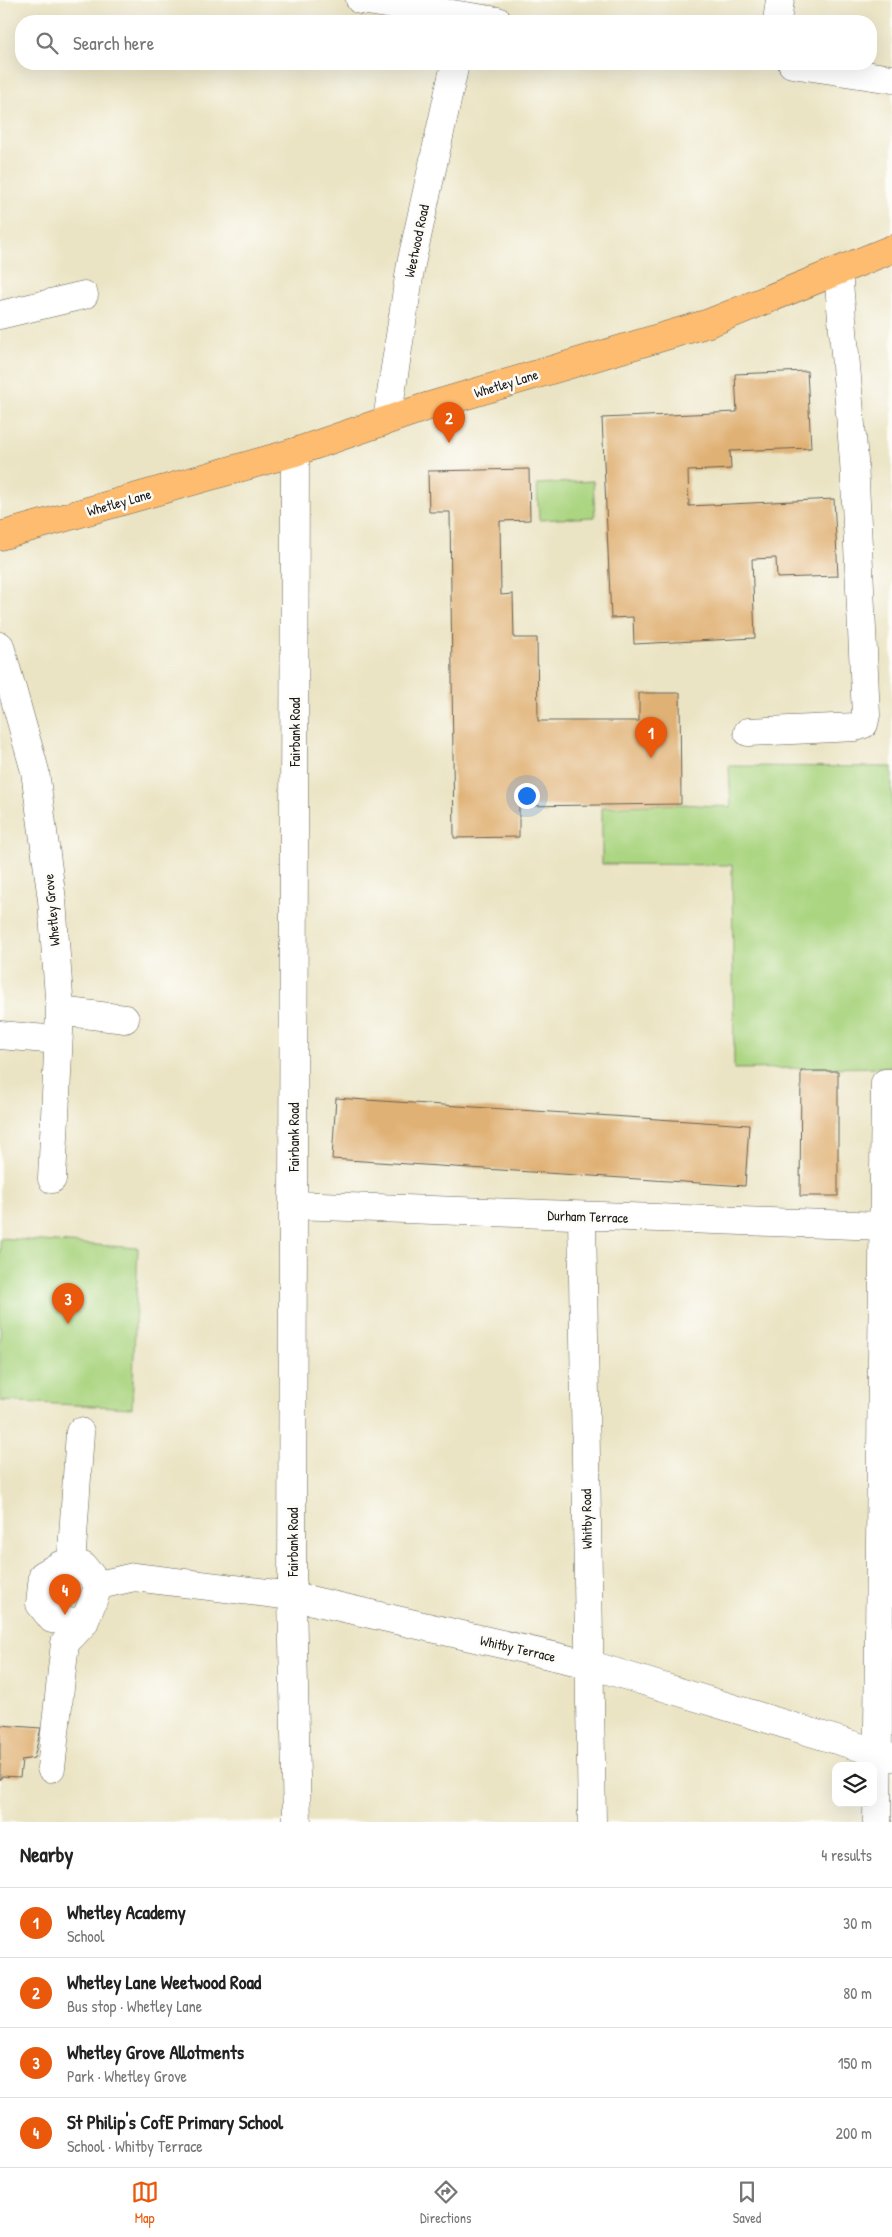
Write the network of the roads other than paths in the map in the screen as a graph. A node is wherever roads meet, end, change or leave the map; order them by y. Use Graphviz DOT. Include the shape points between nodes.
graph roads {
  1 [pos="360,0"];
  2 [pos="780,0"];
  3 [pos="466,13"];
  4 [pos="778,15"];
  5 [pos="454,70"];
  6 [pos="835,70"];
  7 [pos="892,78"];
  8 [pos="892,249"];
  9 [pos="838,271"];
  10 [pos="84,295"];
  11 [pos="0,315"];
  12 [pos="387,420"];
  13 [pos="295,452"];
  14 [pos="0,536"];
  15 [pos="0,646"];
  16 [pos="748,732"];
  17 [pos="60,1011"];
  18 [pos="125,1019"];
  19 [pos="0,1035"];
  20 [pos="58,1040"];
  21 [pos="888,1083"];
  22 [pos="52,1179"];
  23 [pos="888,1197"];
  24 [pos="293,1206"];
  25 [pos="582,1216"];
  26 [pos="883,1226"];
  27 [pos="80,1432"];
  28 [pos="71,1566"];
  29 [pos="99,1585"];
  30 [pos="292,1596"];
  31 [pos="84,1623"];
  32 [pos="588,1664"];
  33 [pos="885,1754"];
  34 [pos="51,1768"];
  35 [pos="297,1822"];
  36 [pos="592,1822"];
  37 [pos="877,1822"];
  1 -- 3 [label="street"];
  2 -- 4 [label="street"];
  5 -- 12 [label="street, Weetwood Road" via="411,264"];
  6 -- 7 [label="street"];
  8 -- 9 [label="main road, Whetley Lane"];
  9 -- 12 [label="main road, Whetley Lane" via="709,323"];
  9 -- 16 [label="street" via="854,461 866,715 864,724 856,728"];
  10 -- 11 [label="street"];
  12 -- 13 [label="main road, Whetley Lane"];
  13 -- 14 [label="main road, Whetley Lane"];
  13 -- 24 [label="street, Fairbank Road"];
  15 -- 17 [label="street, Whetley Grove" via="35,771 52,900"];
  17 -- 18 [label="street"];
  17 -- 20 [label="street, Whetley Grove"];
  19 -- 20 [label="street"];
  20 -- 22 [label="street, Whetley Grove"];
  21 -- 23 [label="street"];
  23 -- 26 [label="street"];
  24 -- 25 [label="street, Durham Terrace"];
  24 -- 30 [label="street, Fairbank Road"];
  25 -- 26 [label="street, Durham Terrace"];
  25 -- 32 [label="street, Whitby Road"];
  26 -- 33 [label="street"];
  27 -- 28 [label="street"];
  28 -- 29 [label="street" via="83,1566"];
  28 -- 31 [label="street" via="60,1565 43,1575 40,1604 52,1619"];
  29 -- 30 [label="street, Whitby Terrace" via="134,1577"];
  29 -- 31 [label="street"];
  30 -- 32 [label="street, Whitby Terrace"];
  30 -- 35 [label="street, Fairbank Road"];
  31 -- 34 [label="street" via="64,1643"];
  32 -- 33 [label="street, Whitby Terrace"];
  32 -- 36 [label="street, Whitby Road"];
  33 -- 37 [label="street"];
}
